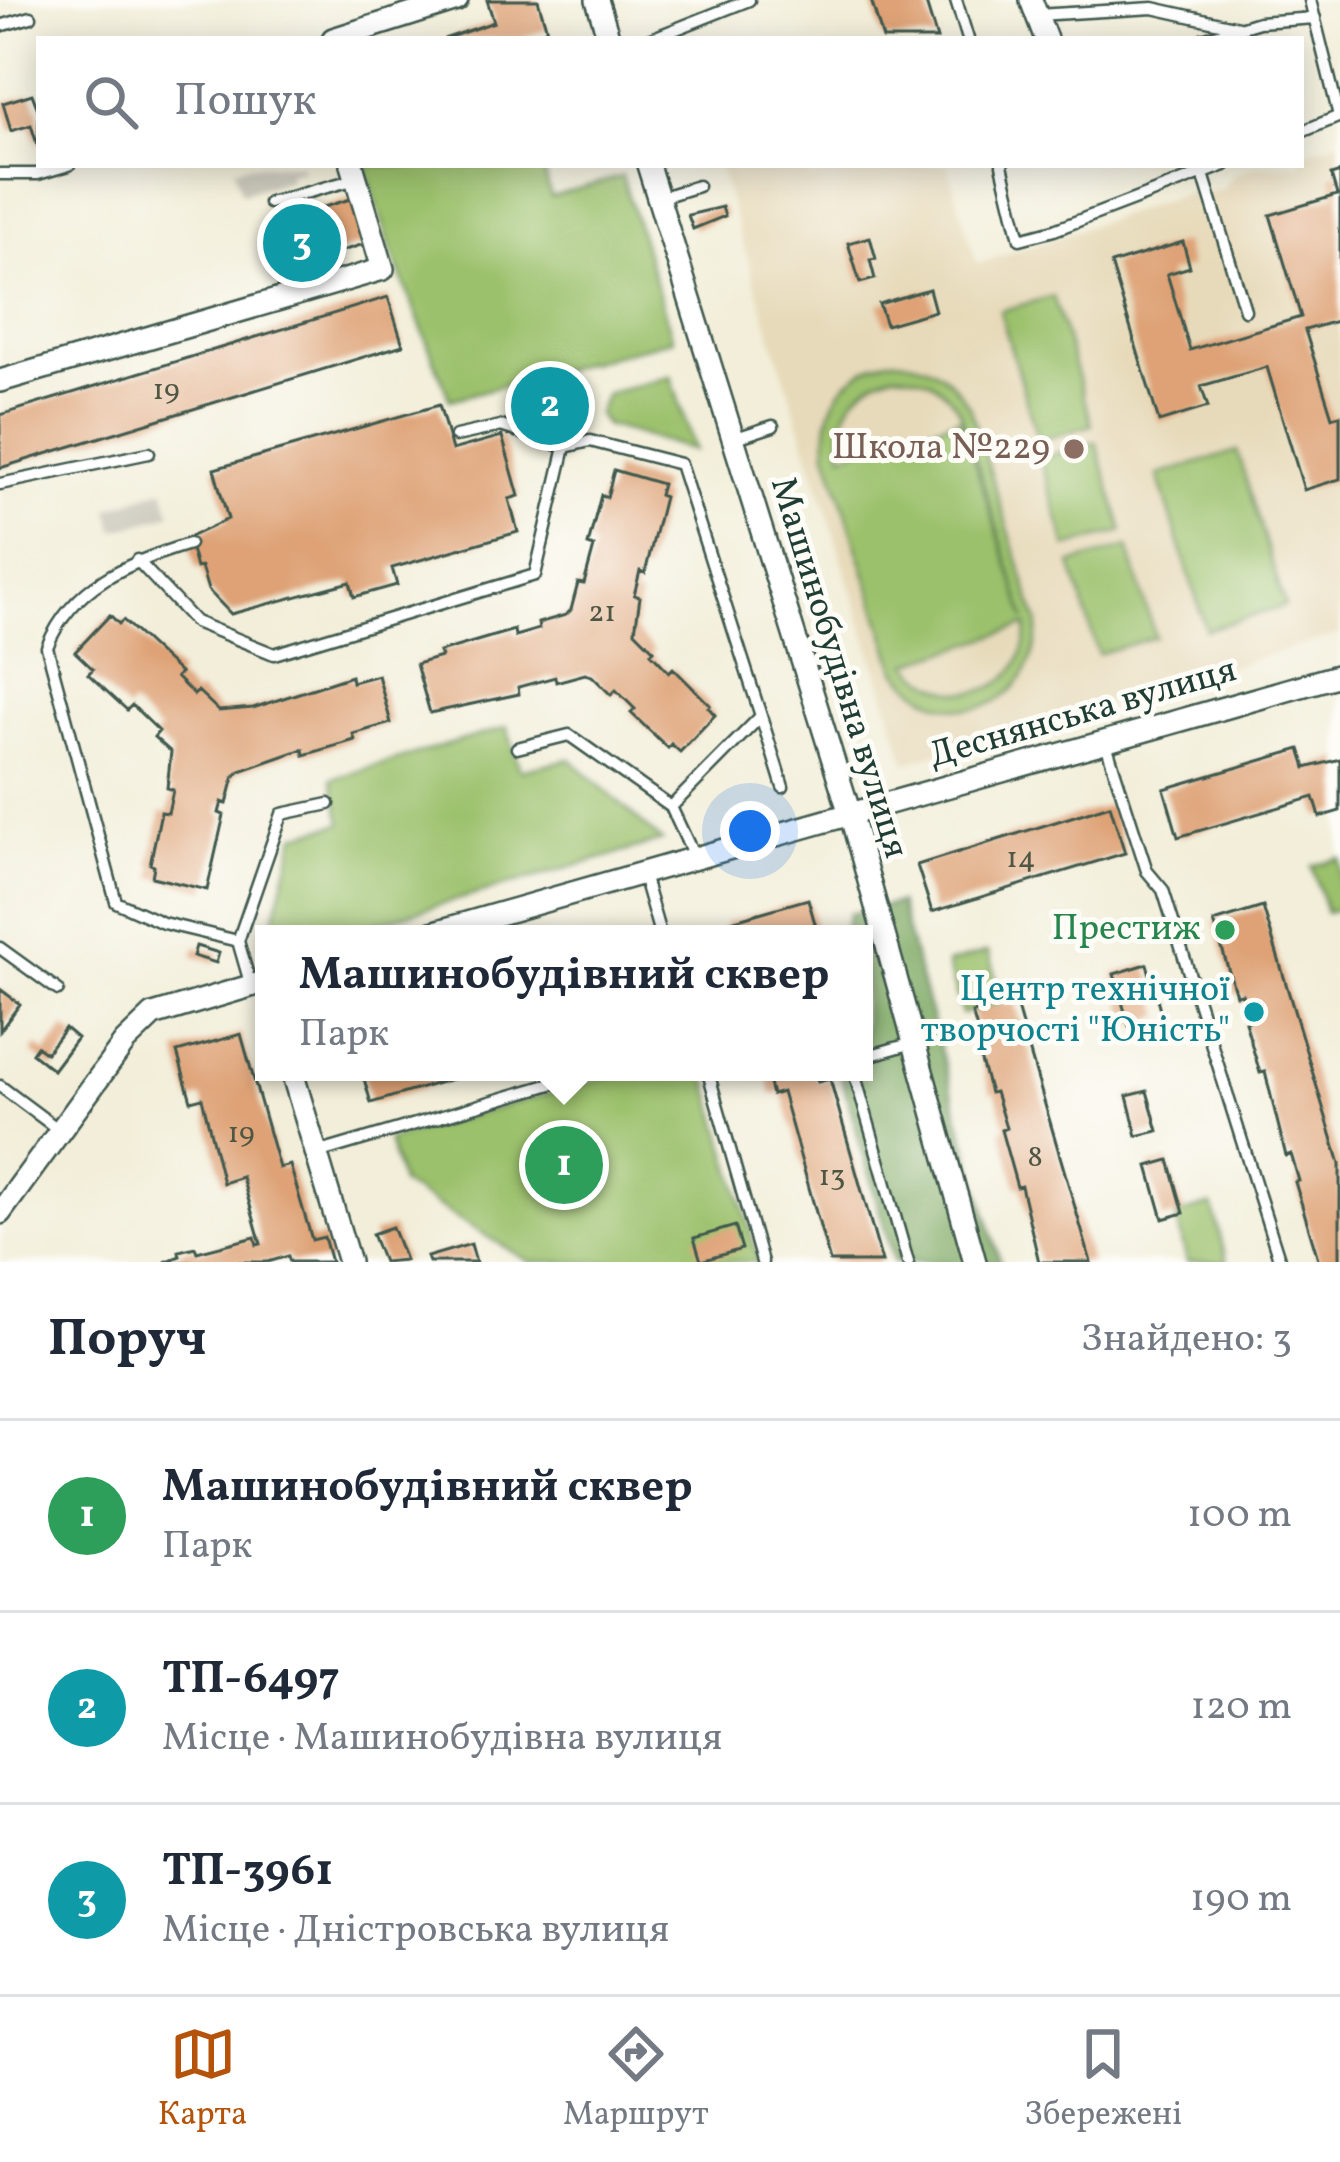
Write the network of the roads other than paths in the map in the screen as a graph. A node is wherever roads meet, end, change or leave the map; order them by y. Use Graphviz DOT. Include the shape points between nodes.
graph roads {
  1 [pos="457,0"];
  2 [pos="597,0"];
  3 [pos="749,0"];
  4 [pos="956,0"];
  5 [pos="1310,0"];
  6 [pos="1034,8"];
  7 [pos="32,17"];
  8 [pos="1315,18"];
  9 [pos="0,26"];
  10 [pos="1238,27"];
  11 [pos="343,36"];
  12 [pos="608,36"];
  13 [pos="659,36"];
  14 [pos="967,36"];
  15 [pos="1045,36"];
  16 [pos="1211,36"];
  17 [pos="1339,116"];
  18 [pos="1304,131"];
  19 [pos="59,168"];
  20 [pos="649,168"];
  21 [pos="1002,168"];
  22 [pos="1218,168"];
  23 [pos="354,172"];
  24 [pos="0,174"];
  25 [pos="1203,174"];
  26 [pos="698,186"];
  27 [pos="658,198"];
  28 [pos="269,203"];
  29 [pos="1245,310"];
  30 [pos="0,381"];
  31 [pos="773,426"];
  32 [pos="455,436"];
  33 [pos="733,439"];
  34 [pos="565,447"];
  35 [pos="149,453"];
  36 [pos="0,484"];
  37 [pos="189,544"];
  38 [pos="137,560"];
  39 [pos="1340,675"];
  40 [pos="760,716"];
  41 [pos="1106,744"];
  42 [pos="518,748"];
  43 [pos="783,787"];
  44 [pos="329,804"];
  45 [pos="671,807"];
  46 [pos="849,814"];
  47 [pos="694,856"];
  48 [pos="642,872"];
  49 [pos="459,925"];
  50 [pos="657,925"];
  51 [pos="238,941"];
  52 [pos="0,948"];
  53 [pos="255,979"];
  54 [pos="255,985"];
  55 [pos="58,989"];
  56 [pos="913,1043"];
  57 [pos="873,1054"];
  58 [pos="295,1081"];
  59 [pos="561,1081"];
  60 [pos="711,1081"];
  61 [pos="857,1081"];
  62 [pos="0,1086"];
  63 [pos="59,1130"];
  64 [pos="317,1153"];
  65 [pos="0,1213"];
  66 [pos="349,1262"];
  67 [pos="762,1262"];
  68 [pos="908,1262"];
  69 [pos="975,1262"];
  70 [pos="1280,1262"];
  1 -- 11 [label="street"];
  2 -- 12 [label="street"];
  3 -- 13 [label="lane"];
  4 -- 14 [label="lane"];
  5 -- 8 [label="lane"];
  6 -- 10 [label="lane" via="1153,8"];
  6 -- 15 [label="street"];
  7 -- 9 [label="lane"];
  8 -- 10 [label="lane"];
  8 -- 17 [label="lane"];
  10 -- 16 [label="lane"];
  17 -- 18 [label="lane"];
  19 -- 24 [label="lane"];
  20 -- 27 [label="street, Машинобудівна вулиця"];
  21 -- 25 [label="lane" via="1020,239"];
  22 -- 25 [label="lane"];
  23 -- 28 [label="lane"];
  23 -- 30 [label="street" via="383,269"];
  25 -- 29 [label="lane"];
  26 -- 27 [label="lane"];
  27 -- 33 [label="street, Машинобудівна вулиця"];
  31 -- 33 [label="lane"];
  32 -- 34 [label="lane" via="501,426"];
  33 -- 46 [label="street, Машинобудівна вулиця"];
  34 -- 38 [label="lane" via="535,575 274,655 195,622"];
  34 -- 40 [label="lane" via="590,441 680,464"];
  35 -- 36 [label="lane"];
  37 -- 38 [label="lane"];
  38 -- 51 [label="lane" via="92,585 57,622 47,647 116,902"];
  39 -- 41 [label="street, Деснянська вулиця"];
  40 -- 43 [label="lane"];
  40 -- 45 [label="lane"];
  41 -- 46 [label="street, Деснянська вулиця"];
  41 -- 70 [label="lane" via="1148,871 1163,890"];
  42 -- 45 [label="lane" via="569,736"];
  44 -- 51 [label="lane" via="282,814"];
  45 -- 47 [label="lane"];
  46 -- 47 [label="street, Деснянська вулиця"];
  46 -- 56 [label="street, Машинобудівна вулиця"];
  47 -- 48 [label="street, Деснянська вулиця"];
  48 -- 49 [label="street, Деснянська вулиця"];
  48 -- 50 [label="lane"];
  51 -- 53 [label="lane"];
  52 -- 55 [label="lane"];
  54 -- 63 [label="street" via="153,1015"];
  56 -- 57 [label="lane"];
  56 -- 69 [label="street, Машинобудівна вулиця"];
  58 -- 64 [label="street"];
  59 -- 64 [label="lane"];
  60 -- 67 [label="lane"];
  61 -- 68 [label="lane"];
  62 -- 63 [label="lane"];
  63 -- 65 [label="street"];
  64 -- 66 [label="street"];
}
